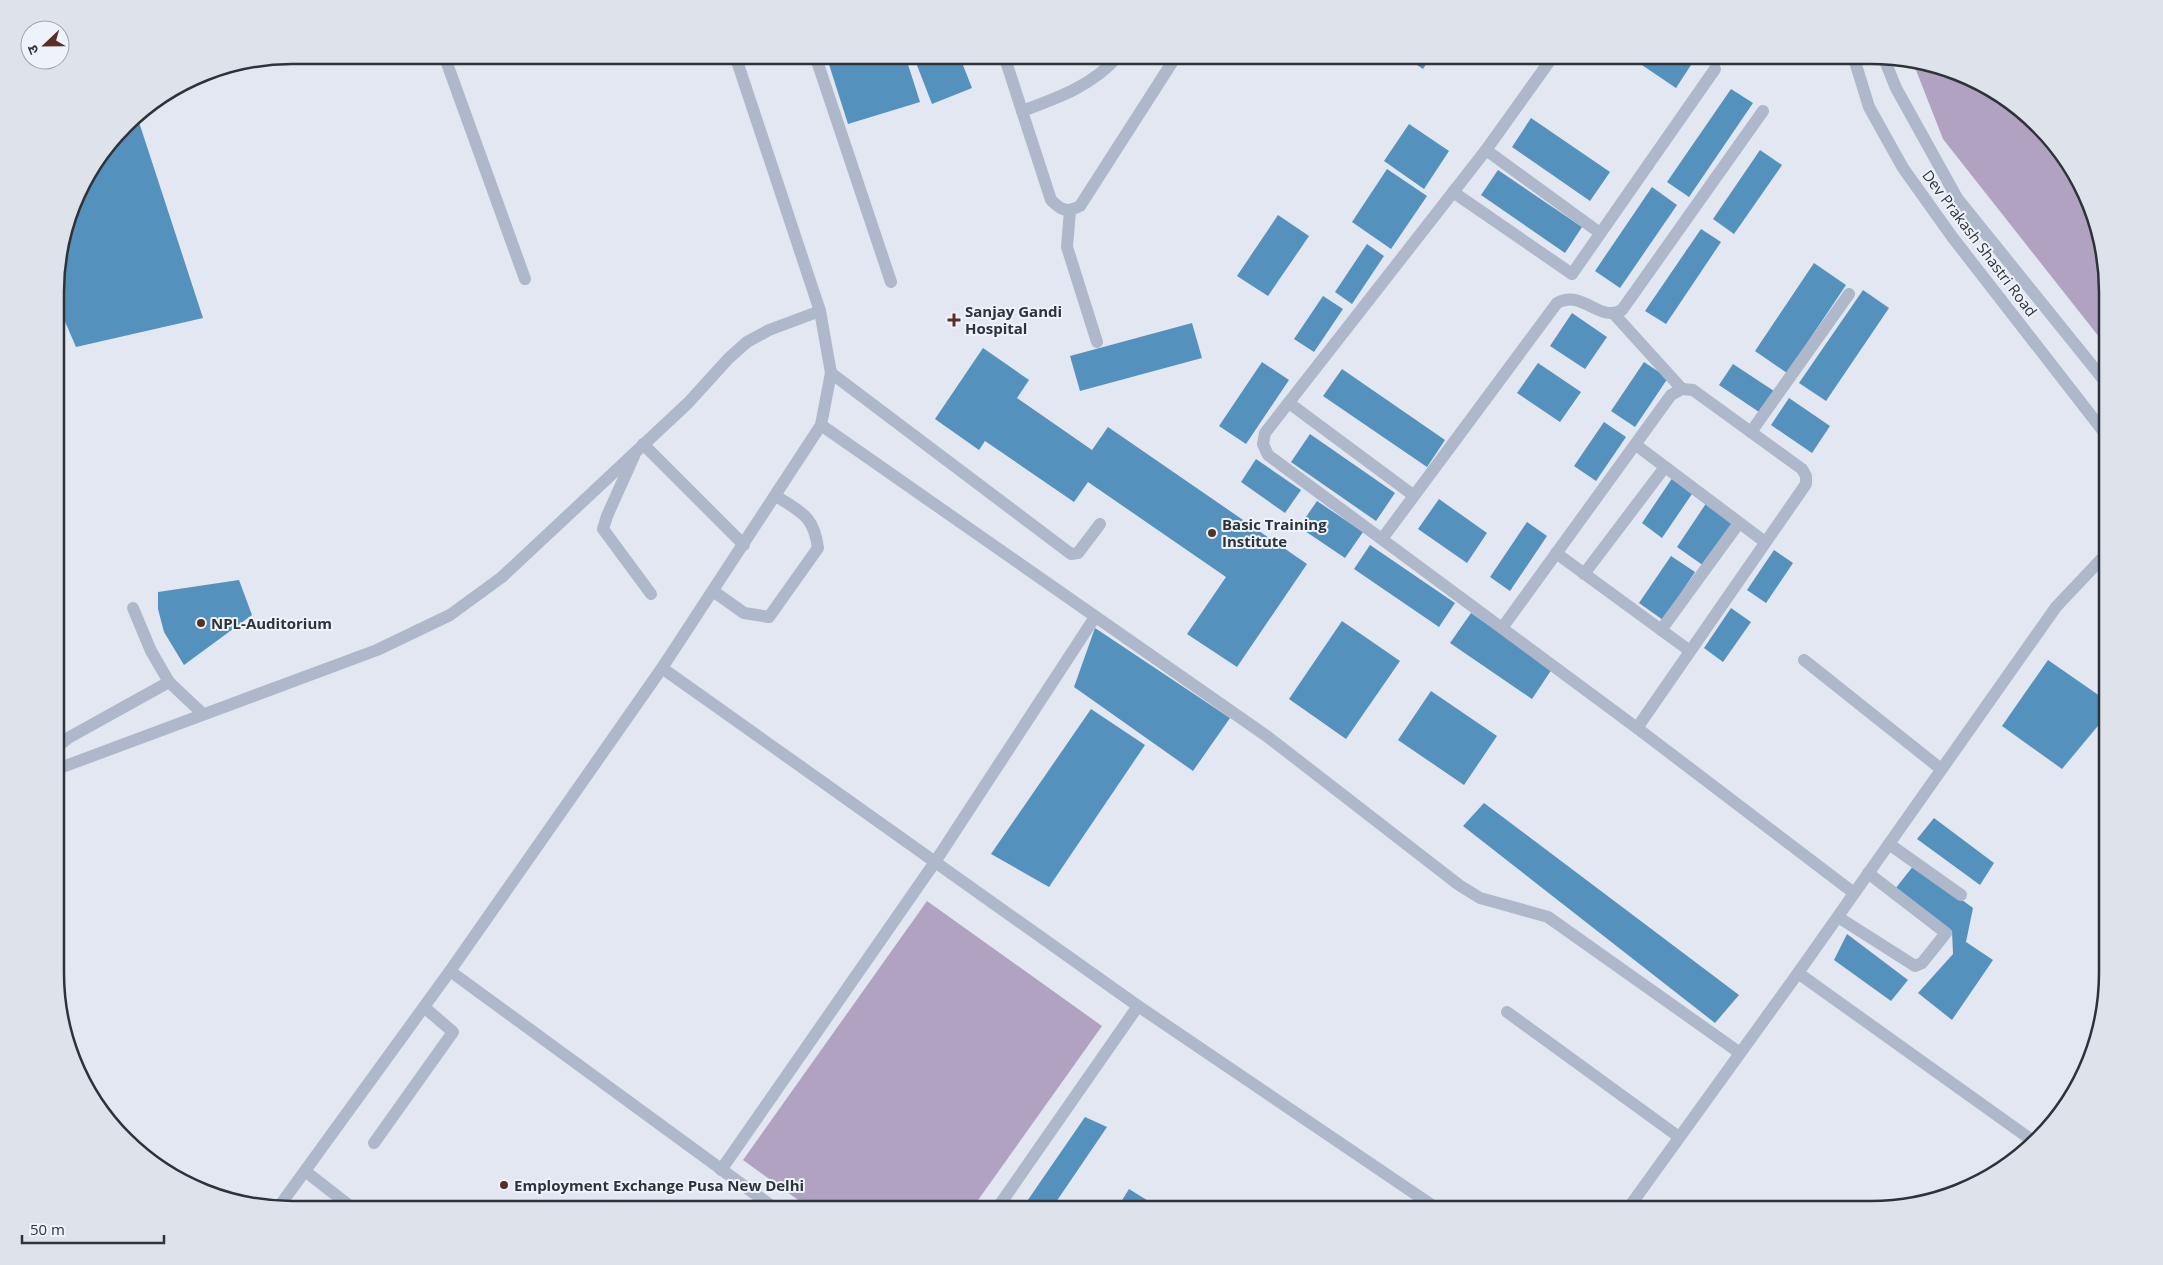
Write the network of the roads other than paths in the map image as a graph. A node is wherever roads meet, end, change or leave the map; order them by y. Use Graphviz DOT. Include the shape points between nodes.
graph roads {
  1 [pos="447,64"];
  2 [pos="738,64"];
  3 [pos="818,64"];
  4 [pos="1007,64"];
  5 [pos="1111,64"];
  6 [pos="1169,64"];
  7 [pos="1548,64"];
  8 [pos="1855,64"];
  9 [pos="1886,64"];
  10 [pos="1715,69"];
  11 [pos="1022,111"];
  12 [pos="1763,111"];
  13 [pos="1486,150"];
  14 [pos="1453,192"];
  15 [pos="1070,211"];
  16 [pos="1600,233"];
  17 [pos="525,279"];
  18 [pos="891,282"];
  19 [pos="1849,294"];
  20 [pos="820,311"];
  21 [pos="1614,314"];
  22 [pos="1096,342"];
  23 [pos="831,373"];
  24 [pos="2099,373"];
  25 [pos="1682,389"];
  26 [pos="1289,403"];
  27 [pos="821,425"];
  28 [pos="2099,425"];
  29 [pos="1751,432"];
  30 [pos="1636,445"];
  31 [pos="640,447"];
  32 [pos="1665,467"];
  33 [pos="1413,495"];
  34 [pos="776,496"];
  35 [pos="1739,523"];
  36 [pos="1100,524"];
  37 [pos="1382,539"];
  38 [pos="1765,542"];
  39 [pos="744,545"];
  40 [pos="1556,554"];
  41 [pos="2099,562"];
  42 [pos="1584,574"];
  43 [pos="713,591"];
  44 [pos="651,594"];
  45 [pos="133,608"];
  46 [pos="1095,617"];
  47 [pos="1502,628"];
  48 [pos="1661,630"];
  49 [pos="1690,651"];
  50 [pos="1804,660"];
  51 [pos="662,668"];
  52 [pos="169,682"];
  53 [pos="204,714"];
  54 [pos="1637,728"];
  55 [pos="64,743"];
  56 [pos="64,765"];
  57 [pos="1942,769"];
  58 [pos="1889,844"];
  59 [pos="935,862"];
  60 [pos="1868,873"];
  61 [pos="1854,893"];
  62 [pos="1961,895"];
  63 [pos="1838,917"];
  64 [pos="450,971"];
  65 [pos="1798,973"];
  66 [pos="1138,1006"];
  67 [pos="424,1007"];
  68 [pos="1507,1012"];
  69 [pos="1740,1053"];
  70 [pos="1679,1137"];
  71 [pos="2029,1138"];
  72 [pos="374,1143"];
  73 [pos="721,1170"];
  74 [pos="305,1171"];
  75 [pos="283,1201"];
  76 [pos="343,1201"];
  77 [pos="764,1201"];
  78 [pos="1002,1201"];
  79 [pos="1426,1201"];
  80 [pos="1633,1201"];
  1 -- 17 [label="street"];
  2 -- 20 [label="street"];
  3 -- 18 [label="street"];
  4 -- 11 [label="street"];
  5 -- 11 [label="street" via="1071,93"];
  6 -- 15 [label="street" via="1080,206"];
  7 -- 13 [label="street"];
  8 -- 28 [label="street, Dev Prakash Shastri Road" via="1869,107 1903,168 1953,238"];
  9 -- 24 [label="street, Dev Prakash Shastri Road" via="1896,88 1957,198"];
  10 -- 16 [label="street"];
  11 -- 15 [label="street" via="1051,200 1062,210"];
  12 -- 21 [label="street" via="1622,310"];
  13 -- 14 [label="street"];
  13 -- 16 [label="street"];
  14 -- 16 [label="street" via="1572,274"];
  14 -- 26 [label="street"];
  15 -- 22 [label="street" via="1067,247"];
  19 -- 29 [label="street"];
  20 -- 23 [label="street"];
  20 -- 31 [label="street" via="747,342"];
  21 -- 25 [label="street"];
  21 -- 33 [label="street" via="1577,299 1557,303"];
  23 -- 27 [label="street"];
  23 -- 36 [label="street" via="1071,554 1078,553"];
  25 -- 29 [label="street" via="1693,390"];
  25 -- 30 [label="street" via="1671,395"];
  26 -- 33 [label="street"];
  26 -- 37 [label="street" via="1265,433 1263,444 1268,455"];
  27 -- 34 [label="street"];
  27 -- 46 [label="street"];
  29 -- 38 [label="street" via="1802,469 1806,476 1806,484"];
  30 -- 32 [label="street"];
  30 -- 40 [label="street"];
  31 -- 39 [label="street"];
  31 -- 44 [label="street" via="603,530"];
  31 -- 53 [label="street" via="502,577 450,615 377,650"];
  32 -- 35 [label="street"];
  32 -- 42 [label="street"];
  33 -- 37 [label="street"];
  34 -- 39 [label="street"];
  34 -- 43 [label="street" via="803,513 816,530 818,548 768,617 744,613"];
  35 -- 38 [label="street"];
  35 -- 48 [label="street"];
  37 -- 47 [label="street"];
  38 -- 49 [label="street"];
  39 -- 43 [label="street"];
  40 -- 42 [label="street"];
  40 -- 47 [label="street"];
  41 -- 57 [label="street" via="2056,607"];
  42 -- 48 [label="street"];
  43 -- 51 [label="street"];
  45 -- 52 [label="street" via="151,651"];
  46 -- 59 [label="street"];
  46 -- 69 [label="street" via="1268,737 1459,886 1480,898 1548,917"];
  47 -- 54 [label="street"];
  48 -- 49 [label="street"];
  49 -- 54 [label="street"];
  50 -- 57 [label="street"];
  51 -- 59 [label="street"];
  51 -- 64 [label="street"];
  52 -- 53 [label="street"];
  52 -- 55 [label="street"];
  53 -- 56 [label="street"];
  54 -- 61 [label="street"];
  57 -- 58 [label="street"];
  58 -- 60 [label="street"];
  58 -- 62 [label="street"];
  59 -- 66 [label="street"];
  59 -- 73 [label="street"];
  60 -- 61 [label="street"];
  60 -- 63 [label="street" via="1946,933 1922,963 1915,966"];
  61 -- 63 [label="street"];
  63 -- 65 [label="street"];
  64 -- 67 [label="street"];
  64 -- 73 [label="street"];
  65 -- 69 [label="street"];
  65 -- 71 [label="street"];
  66 -- 78 [label="street"];
  66 -- 79 [label="street"];
  67 -- 72 [label="street" via="453,1032"];
  67 -- 74 [label="street"];
  68 -- 70 [label="street"];
  69 -- 70 [label="street"];
  70 -- 80 [label="street"];
  73 -- 77 [label="street"];
  74 -- 75 [label="street"];
  74 -- 76 [label="street"];
}
